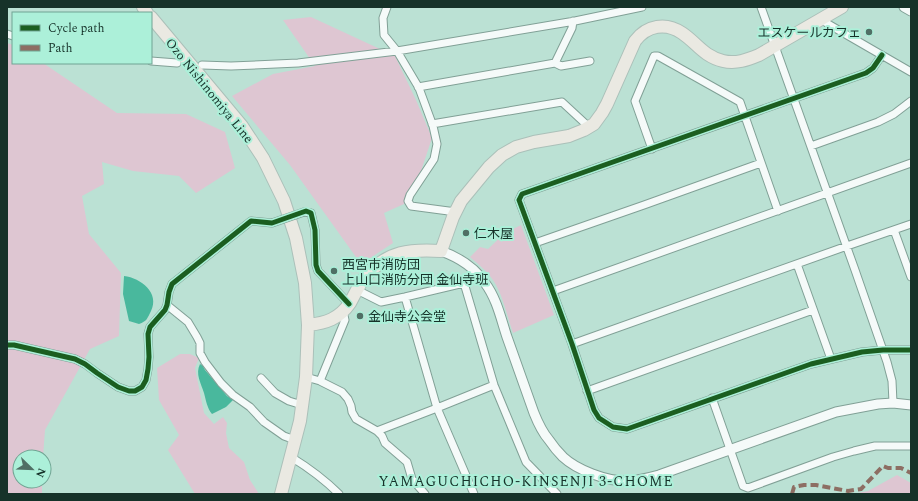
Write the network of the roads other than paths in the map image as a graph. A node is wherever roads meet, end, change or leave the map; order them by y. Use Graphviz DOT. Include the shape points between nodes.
graph roads {
  1 [pos="387,7"];
  2 [pos="642,7"];
  3 [pos="761,7"];
  4 [pos="842,7"];
  5 [pos="904,7"];
  6 [pos="911,11"];
  7 [pos="152,18"];
  8 [pos="822,19"];
  9 [pos="573,21"];
  10 [pos="776,45"];
  11 [pos="397,52"];
  12 [pos="882,55"];
  13 [pos="152,60"];
  14 [pos="590,61"];
  15 [pos="176,63"];
  16 [pos="555,63"];
  17 [pos="202,65"];
  18 [pos="911,72"];
  19 [pos="418,87"];
  20 [pos="794,98"];
  21 [pos="911,101"];
  22 [pos="744,116"];
  23 [pos="432,124"];
  24 [pos="589,126"];
  25 [pos="811,146"];
  26 [pos="652,149"];
  27 [pos="761,163"];
  28 [pos="911,164"];
  29 [pos="828,193"];
  30 [pos="778,211"];
  31 [pos="456,212"];
  32 [pos="911,224"];
  33 [pos="894,230"];
  34 [pos="535,243"];
  35 [pos="847,246"];
  36 [pos="441,251"];
  37 [pos="797,264"];
  38 [pos="911,277"];
  39 [pos="357,290"];
  40 [pos="553,291"];
  41 [pos="406,297"];
  42 [pos="167,304"];
  43 [pos="346,307"];
  44 [pos="813,310"];
  45 [pos="308,324"];
  46 [pos="572,344"];
  47 [pos="7,345"];
  48 [pos="883,350"];
  49 [pos="911,350"];
  50 [pos="831,359"];
  51 [pos="306,377"];
  52 [pos="261,378"];
  53 [pos="320,381"];
  54 [pos="494,385"];
  55 [pos="587,391"];
  56 [pos="712,398"];
  57 [pos="893,403"];
  58 [pos="302,405"];
  59 [pos="911,405"];
  60 [pos="437,408"];
  61 [pos="377,431"];
  62 [pos="295,440"];
  63 [pos="911,446"];
  64 [pos="730,450"];
  65 [pos="291,457"];
  66 [pos="281,494"];
  67 [pos="339,494"];
  68 [pos="425,494"];
  69 [pos="474,494"];
  70 [pos="557,494"];
  1 -- 11 [label="street" via="383,18 384,35"];
  2 -- 9 [label="street"];
  3 -- 10 [label="street"];
  4 -- 8 [label="main road"];
  5 -- 6 [label="street"];
  7 -- 45 [label="main road, Ozo Nishinomiya Line" via="242,126 263,158 284,201 296,238 305,283"];
  8 -- 10 [label="main road"];
  8 -- 12 [label="street"];
  9 -- 11 [label="street"];
  9 -- 16 [label="street"];
  10 -- 20 [label="street"];
  10 -- 24 [label="main road" via="746,60 727,62 709,55 676,29 664,26 651,28 635,40 607,104 594,124"];
  11 -- 17 [label="street" via="298,63"];
  11 -- 19 [label="street"];
  12 -- 18 [label="street"];
  12 -- 20 [label="street" via="866,73"];
  13 -- 15 [label="street"];
  14 -- 16 [label="street" via="561,66"];
  16 -- 19 [label="street"];
  19 -- 23 [label="street"];
  20 -- 22 [label="street"];
  20 -- 25 [label="street"];
  21 -- 25 [label="street" via="878,122"];
  22 -- 26 [label="street"];
  22 -- 26 [label="street" via="740,102 654,56 635,102"];
  22 -- 27 [label="street"];
  23 -- 24 [label="street" via="562,102"];
  23 -- 31 [label="street" via="437,144 434,159 408,201 411,206"];
  24 -- 31 [label="main road" via="569,136 516,147 502,155 461,201"];
  25 -- 29 [label="street"];
  26 -- 34 [label="street" via="522,194 519,200"];
  27 -- 30 [label="street"];
  27 -- 34 [label="street"];
  28 -- 29 [label="street"];
  29 -- 30 [label="street"];
  29 -- 35 [label="street"];
  30 -- 40 [label="street"];
  31 -- 36 [label="main road"];
  32 -- 33 [label="street"];
  33 -- 35 [label="street"];
  33 -- 38 [label="street"];
  34 -- 40 [label="street"];
  35 -- 37 [label="street"];
  35 -- 48 [label="street"];
  36 -- 39 [label="main road" via="403,252 388,258 365,276"];
  36 -- 64 [label="street" via="474,270 486,283 496,303 541,428 564,458 597,476 625,481 659,475"];
  37 -- 44 [label="street"];
  37 -- 46 [label="street"];
  39 -- 41 [label="street" via="381,302"];
  39 -- 43 [label="main road"];
  40 -- 46 [label="street"];
  41 -- 54 [label="street" via="464,283"];
  41 -- 60 [label="street"];
  42 -- 43 [label="street, bridge" via="172,284 251,221 272,223 304,212 311,213 318,271"];
  42 -- 47 [label="street" via="150,327 146,380 142,387 135,391 118,387 75,358"];
  42 -- 62 [label="street" via="188,322 198,337 200,353 221,383 264,422 284,436"];
  43 -- 45 [label="main road" via="336,317 322,323"];
  43 -- 53 [label="street" via="344,320"];
  44 -- 50 [label="street"];
  44 -- 55 [label="street"];
  45 -- 51 [label="main road, Ozo Nishinomiya Line"];
  46 -- 55 [label="street"];
  48 -- 49 [label="street"];
  48 -- 50 [label="street"];
  48 -- 57 [label="street" via="892,381"];
  50 -- 56 [label="street"];
  51 -- 53 [label="street"];
  51 -- 58 [label="main road, Ozo Nishinomiya Line"];
  52 -- 58 [label="street" via="275,392 289,401"];
  53 -- 61 [label="street" via="342,392 348,399 356,419"];
  54 -- 60 [label="street"];
  54 -- 70 [label="street" via="526,462"];
  55 -- 56 [label="street" via="599,418 612,427 627,429"];
  56 -- 64 [label="street"];
  57 -- 59 [label="street"];
  57 -- 64 [label="street" via="836,412"];
  58 -- 62 [label="main road, Ozo Nishinomiya Line"];
  60 -- 61 [label="street"];
  60 -- 69 [label="street"];
  61 -- 68 [label="street" via="385,443 407,462 412,479"];
  62 -- 65 [label="main road, Ozo Nishinomiya Line"];
  63 -- 64 [label="street" via="875,446 854,451 748,488 743,486"];
  65 -- 66 [label="main road, Ozo Nishinomiya Line"];
  65 -- 67 [label="street" via="328,482"];
}
